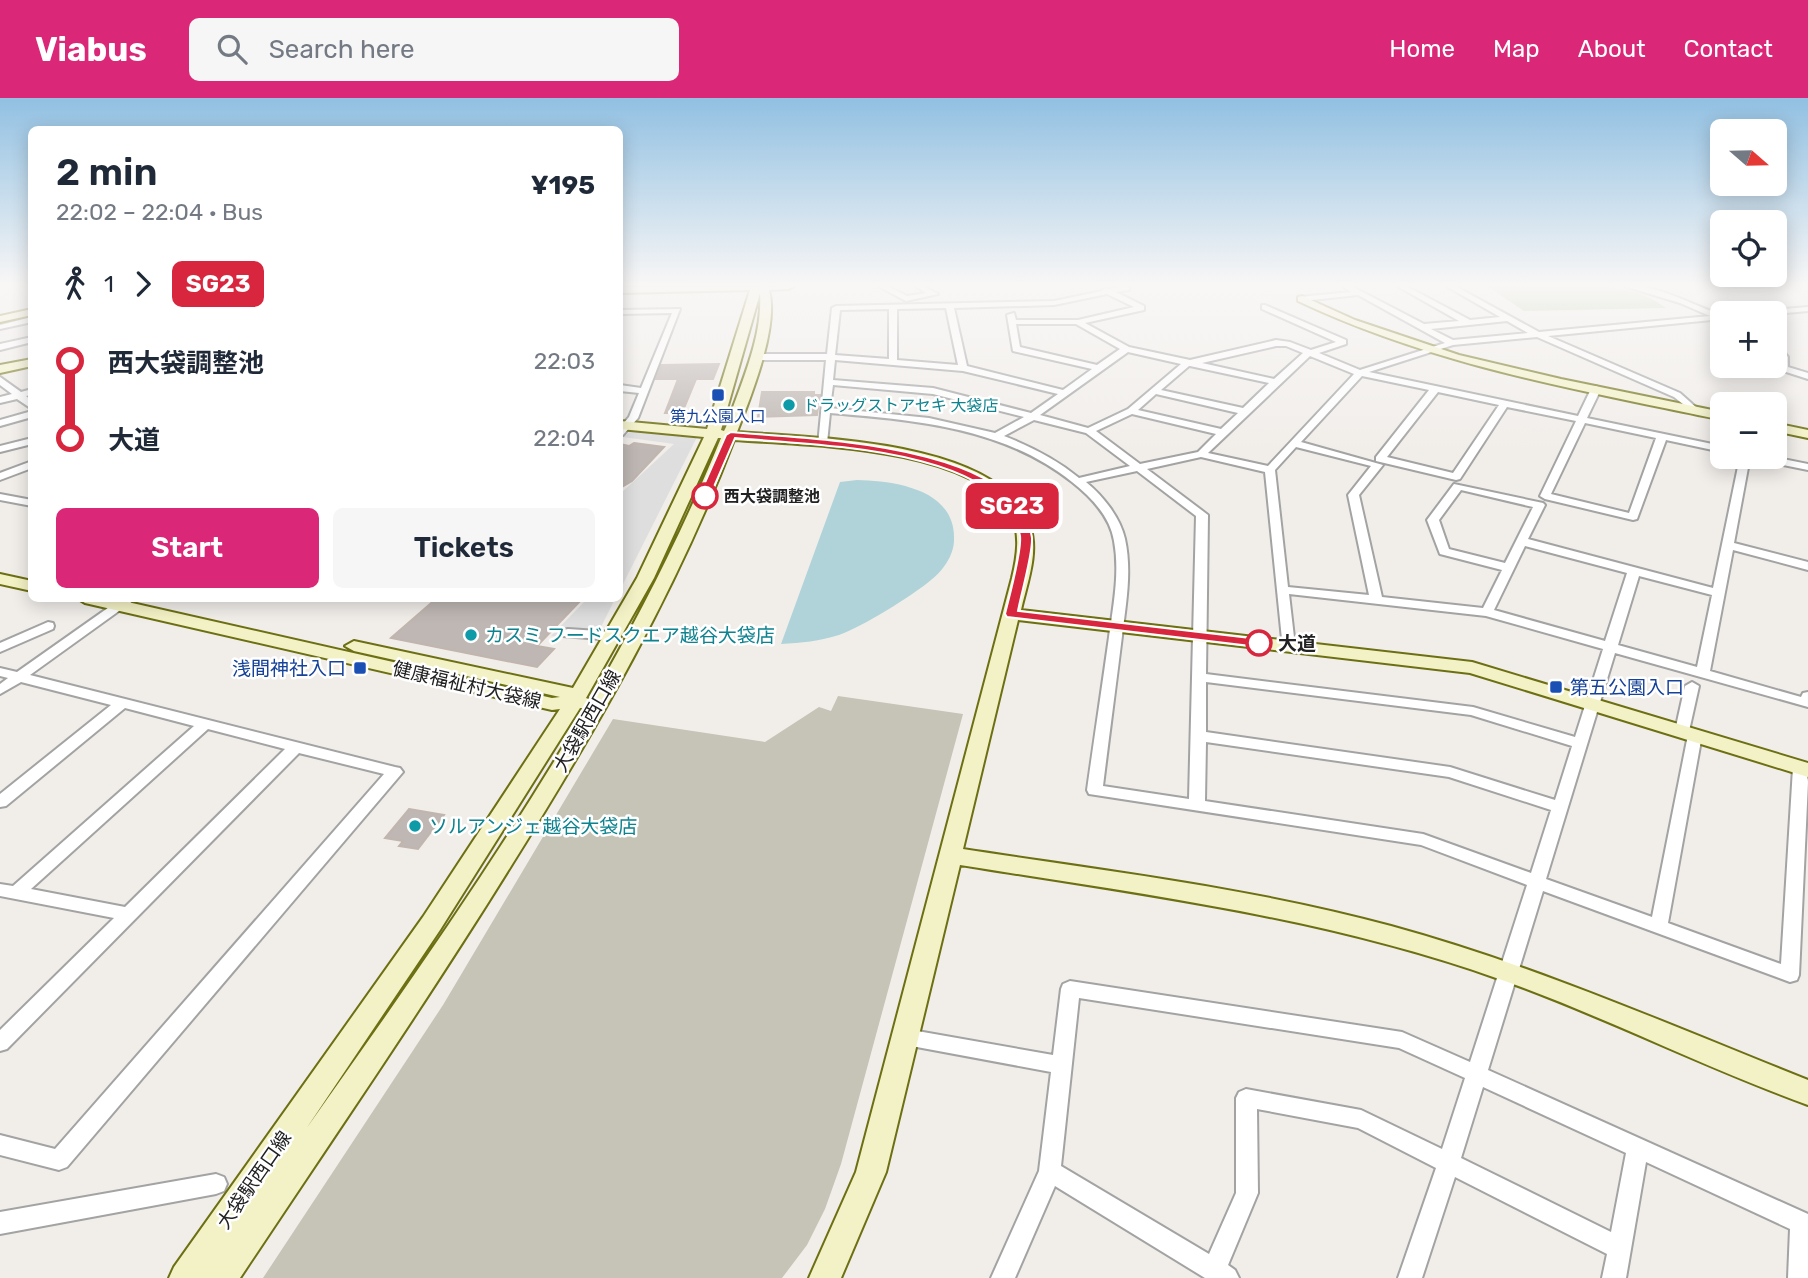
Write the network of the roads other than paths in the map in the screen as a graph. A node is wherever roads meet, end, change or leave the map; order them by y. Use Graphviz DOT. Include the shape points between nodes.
graph roads {
  1 [pos="24,341"];
  2 [pos="664,341"];
  3 [pos="742,341"];
  4 [pos="758,341"];
  5 [pos="832,341"];
  6 [pos="893,341"];
  7 [pos="957,341"];
  8 [pos="1015,341"];
  9 [pos="1112,341"];
  10 [pos="1341,341"];
  11 [pos="1404,341"];
  12 [pos="1448,341"];
  13 [pos="1470,341"];
  14 [pos="1552,341"];
  15 [pos="1452,343"];
  16 [pos="0,347"];
  17 [pos="1126,349"];
  18 [pos="1429,350"];
  19 [pos="1309,353"];
  20 [pos="830,356"];
  21 [pos="755,357"];
  22 [pos="893,361"];
  23 [pos="28,363"];
  24 [pos="1190,363"];
  25 [pos="963,368"];
  26 [pos="1097,368"];
  27 [pos="0,369"];
  28 [pos="1787,369"];
  29 [pos="1360,373"];
  30 [pos="1808,376"];
  31 [pos="0,380"];
  32 [pos="828,382"];
  33 [pos="1276,382"];
  34 [pos="623,388"];
  35 [pos="1436,388"];
  36 [pos="1596,389"];
  37 [pos="643,391"];
  38 [pos="1155,391"];
  39 [pos="28,393"];
  40 [pos="1065,393"];
  41 [pos="19,395"];
  42 [pos="0,400"];
  43 [pos="28,402"];
  44 [pos="1505,404"];
  45 [pos="1693,409"];
  46 [pos="825,410"];
  47 [pos="1131,411"];
  48 [pos="1246,412"];
  49 [pos="1710,413"];
  50 [pos="28,415"];
  51 [pos="1033,416"];
  52 [pos="1581,419"];
  53 [pos="0,423"];
  54 [pos="623,426"];
  55 [pos="623,428"];
  56 [pos="1787,430"];
  57 [pos="1089,431"];
  58 [pos="713,433"];
  59 [pos="1224,433"];
  60 [pos="1808,434"];
  61 [pos="731,435"];
  62 [pos="1662,436"];
  63 [pos="996,437"];
  64 [pos="28,441"];
  65 [pos="822,443"];
  66 [pos="1295,444"];
  67 [pos="1710,446"];
  68 [pos="0,450"];
  69 [pos="1201,454"];
  70 [pos="1787,463"];
  71 [pos="28,466"];
  72 [pos="1808,467"];
  73 [pos="1141,468"];
  74 [pos="1743,469"];
  75 [pos="1270,470"];
  76 [pos="0,477"];
  77 [pos="1078,481"];
  78 [pos="0,497"];
  79 [pos="28,502"];
  80 [pos="1521,541"];
  81 [pos="1727,545"];
  82 [pos="1808,566"];
  83 [pos="0,567"];
  84 [pos="1506,568"];
  85 [pos="1634,571"];
  86 [pos="28,573"];
  87 [pos="0,579"];
  88 [pos="28,585"];
  89 [pos="1283,590"];
  90 [pos="1718,593"];
  91 [pos="1376,600"];
  92 [pos="125,602"];
  93 [pos="159,602"];
  94 [pos="1487,612"];
  95 [pos="1011,614"];
  96 [pos="48,626"];
  97 [pos="1116,627"];
  98 [pos="568,633"];
  99 [pos="613,636"];
  100 [pos="1200,636"];
  101 [pos="1288,646"];
  102 [pos="0,648"];
  103 [pos="1611,648"];
  104 [pos="0,672"];
  105 [pos="1703,673"];
  106 [pos="18,677"];
  107 [pos="1199,677"];
  108 [pos="1692,686"];
  109 [pos="0,690"];
  110 [pos="1808,696"];
  111 [pos="586,703"];
  112 [pos="121,704"];
  113 [pos="1593,704"];
  114 [pos="205,724"];
  115 [pos="1688,733"];
  116 [pos="1198,736"];
  117 [pos="1580,744"];
  118 [pos="295,748"];
  119 [pos="1805,769"];
  120 [pos="0,802"];
  121 [pos="1197,804"];
  122 [pos="1560,807"];
  123 [pos="952,856"];
  124 [pos="1536,881"];
  125 [pos="8,891"];
  126 [pos="128,914"];
  127 [pos="1659,926"];
  128 [pos="1507,971"];
  129 [pos="906,1037"];
  130 [pos="0,1043"];
  131 [pos="1062,1065"];
  132 [pos="1476,1074"];
  133 [pos="1808,1093"];
  134 [pos="0,1146"];
  135 [pos="1638,1149"];
  136 [pos="1449,1162"];
  137 [pos="1050,1171"];
  138 [pos="216,1184"];
  139 [pos="0,1223"];
  140 [pos="1805,1224"];
  141 [pos="1619,1248"];
  142 [pos="1221,1274"];
  143 [pos="185,1278"];
  144 [pos="221,1278"];
  145 [pos="825,1278"];
  146 [pos="1003,1278"];
  147 [pos="1410,1278"];
  148 [pos="1614,1278"];
  149 [pos="1800,1278"];
  1 -- 16 [label="street"];
  2 -- 37 [label="street"];
  3 -- 58 [label="street, 大袋駅西口線"];
  4 -- 21 [label="street, 大袋駅西口線"];
  5 -- 20 [label="street"];
  6 -- 22 [label="street"];
  7 -- 25 [label="street"];
  8 -- 26 [label="street" via="1016,349"];
  9 -- 17 [label="street"];
  10 -- 19 [label="street"];
  11 -- 18 [label="street"];
  12 -- 15 [label="street"];
  13 -- 15 [label="street"];
  14 -- 45 [label="street" via="1677,395"];
  15 -- 18 [label="street"];
  17 -- 24 [label="street"];
  17 -- 26 [label="street"];
  18 -- 29 [label="street"];
  18 -- 36 [label="street"];
  19 -- 24 [label="street" via="1276,343"];
  19 -- 29 [label="street"];
  19 -- 33 [label="street"];
  20 -- 21 [label="street"];
  20 -- 22 [label="street"];
  20 -- 32 [label="street"];
  21 -- 61 [label="street, 大袋駅西口線"];
  22 -- 25 [label="street"];
  23 -- 27 [label="street"];
  24 -- 33 [label="street"];
  24 -- 38 [label="street"];
  25 -- 40 [label="street"];
  26 -- 40 [label="street"];
  28 -- 30 [label="street"];
  29 -- 35 [label="street"];
  29 -- 66 [label="street"];
  31 -- 41 [label="street"];
  32 -- 46 [label="street"];
  32 -- 51 [label="street" via="933,391"];
  33 -- 48 [label="street"];
  34 -- 37 [label="street"];
  35 -- 44 [label="street"];
  35 -- 44 [label="street" via="1380,459 1456,477"];
  36 -- 45 [label="street"];
  36 -- 52 [label="street"];
  37 -- 54 [label="street"];
  38 -- 47 [label="street"];
  38 -- 48 [label="street"];
  39 -- 41 [label="street"];
  40 -- 51 [label="street"];
  41 -- 42 [label="street"];
  41 -- 43 [label="street"];
  44 -- 52 [label="street"];
  45 -- 49 [label="street"];
  46 -- 63 [label="street" via="916,419"];
  46 -- 65 [label="street"];
  47 -- 57 [label="street"];
  47 -- 59 [label="street"];
  48 -- 59 [label="street"];
  50 -- 53 [label="street"];
  51 -- 57 [label="street"];
  51 -- 63 [label="street"];
  52 -- 62 [label="street"];
  52 -- 62 [label="street" via="1545,496 1633,517"];
  55 -- 58 [label="street"];
  56 -- 60 [label="street"];
  57 -- 73 [label="street"];
  58 -- 61 [label="street"];
  58 -- 99 [label="street, 大袋駅西口線"];
  59 -- 69 [label="street"];
  61 -- 65 [label="street"];
  61 -- 111 [label="street, 大袋駅西口線" via="676,559"];
  62 -- 67 [label="street"];
  63 -- 77 [label="street" via="1049,461"];
  64 -- 68 [label="street"];
  65 -- 95 [label="street" via="938,461 966,472 1007,498 1026,538"];
  66 -- 75 [label="street"];
  66 -- 91 [label="street" via="1378,465 1353,495"];
  69 -- 73 [label="street"];
  69 -- 75 [label="street"];
  70 -- 72 [label="street"];
  71 -- 76 [label="street"];
  73 -- 77 [label="street"];
  73 -- 100 [label="street" via="1202,515"];
  74 -- 81 [label="street"];
  75 -- 89 [label="street"];
  77 -- 97 [label="street" via="1100,503 1120,540 1123,574"];
  78 -- 79 [label="street"];
  80 -- 84 [label="street"];
  80 -- 84 [label="street" via="1539,505 1458,486 1433,520 1444,551"];
  80 -- 85 [label="street"];
  81 -- 82 [label="street"];
  81 -- 90 [label="street"];
  83 -- 86 [label="street"];
  84 -- 94 [label="street"];
  85 -- 90 [label="street"];
  85 -- 103 [label="street"];
  87 -- 88 [label="street"];
  89 -- 91 [label="street"];
  89 -- 101 [label="street"];
  90 -- 105 [label="street"];
  91 -- 94 [label="street"];
  92 -- 106 [label="street"];
  92 -- 111 [label="street, 健康福祉村大袋線" via="552,704"];
  93 -- 111 [label="street, 健康福祉村大袋線" via="563,690"];
  94 -- 103 [label="street"];
  95 -- 97 [label="street"];
  95 -- 123 [label="street"];
  96 -- 102 [label="street"];
  97 -- 100 [label="street"];
  97 -- 121 [label="street" via="1095,790"];
  98 -- 99 [label="street"];
  99 -- 111 [label="street, 大袋駅西口線"];
  100 -- 101 [label="street"];
  100 -- 107 [label="street"];
  101 -- 113 [label="street" via="1472,668"];
  103 -- 105 [label="street"];
  103 -- 113 [label="street"];
  104 -- 106 [label="street"];
  105 -- 110 [label="street" via="1807,703"];
  106 -- 109 [label="street"];
  106 -- 112 [label="street"];
  107 -- 116 [label="street"];
  107 -- 117 [label="street" via="1473,711"];
  108 -- 115 [label="street"];
  111 -- 143 [label="street, 大袋駅西口線"];
  111 -- 144 [label="street, 大袋駅西口線" via="499,869"];
  112 -- 114 [label="street"];
  112 -- 120 [label="street"];
  113 -- 115 [label="street"];
  113 -- 117 [label="street"];
  114 -- 118 [label="street"];
  114 -- 125 [label="street"];
  115 -- 119 [label="street"];
  115 -- 127 [label="street"];
  116 -- 121 [label="street"];
  116 -- 122 [label="street" via="1450,772"];
  117 -- 122 [label="street"];
  118 -- 126 [label="street"];
  118 -- 134 [label="street" via="395,772 59,1160"];
  119 -- 127 [label="street" via="1790,975"];
  121 -- 124 [label="street" via="1423,840"];
  122 -- 124 [label="street"];
  123 -- 128 [label="street" via="1296,913 1423,944"];
  123 -- 129 [label="street"];
  124 -- 127 [label="street"];
  124 -- 128 [label="street"];
  125 -- 126 [label="street"];
  126 -- 130 [label="street"];
  128 -- 132 [label="street"];
  128 -- 133 [label="street"];
  129 -- 131 [label="street"];
  129 -- 145 [label="street" via="871,1172"];
  131 -- 132 [label="street" via="1070,989 1402,1040"];
  131 -- 137 [label="street"];
  132 -- 135 [label="street"];
  132 -- 136 [label="street"];
  135 -- 140 [label="street"];
  135 -- 141 [label="street"];
  136 -- 141 [label="street"];
  136 -- 142 [label="street" via="1361,1119 1246,1098 1247,1193"];
  136 -- 147 [label="street"];
  137 -- 142 [label="street"];
  137 -- 146 [label="street"];
  138 -- 139 [label="street"];
  140 -- 149 [label="street"];
  141 -- 148 [label="street"];
}
